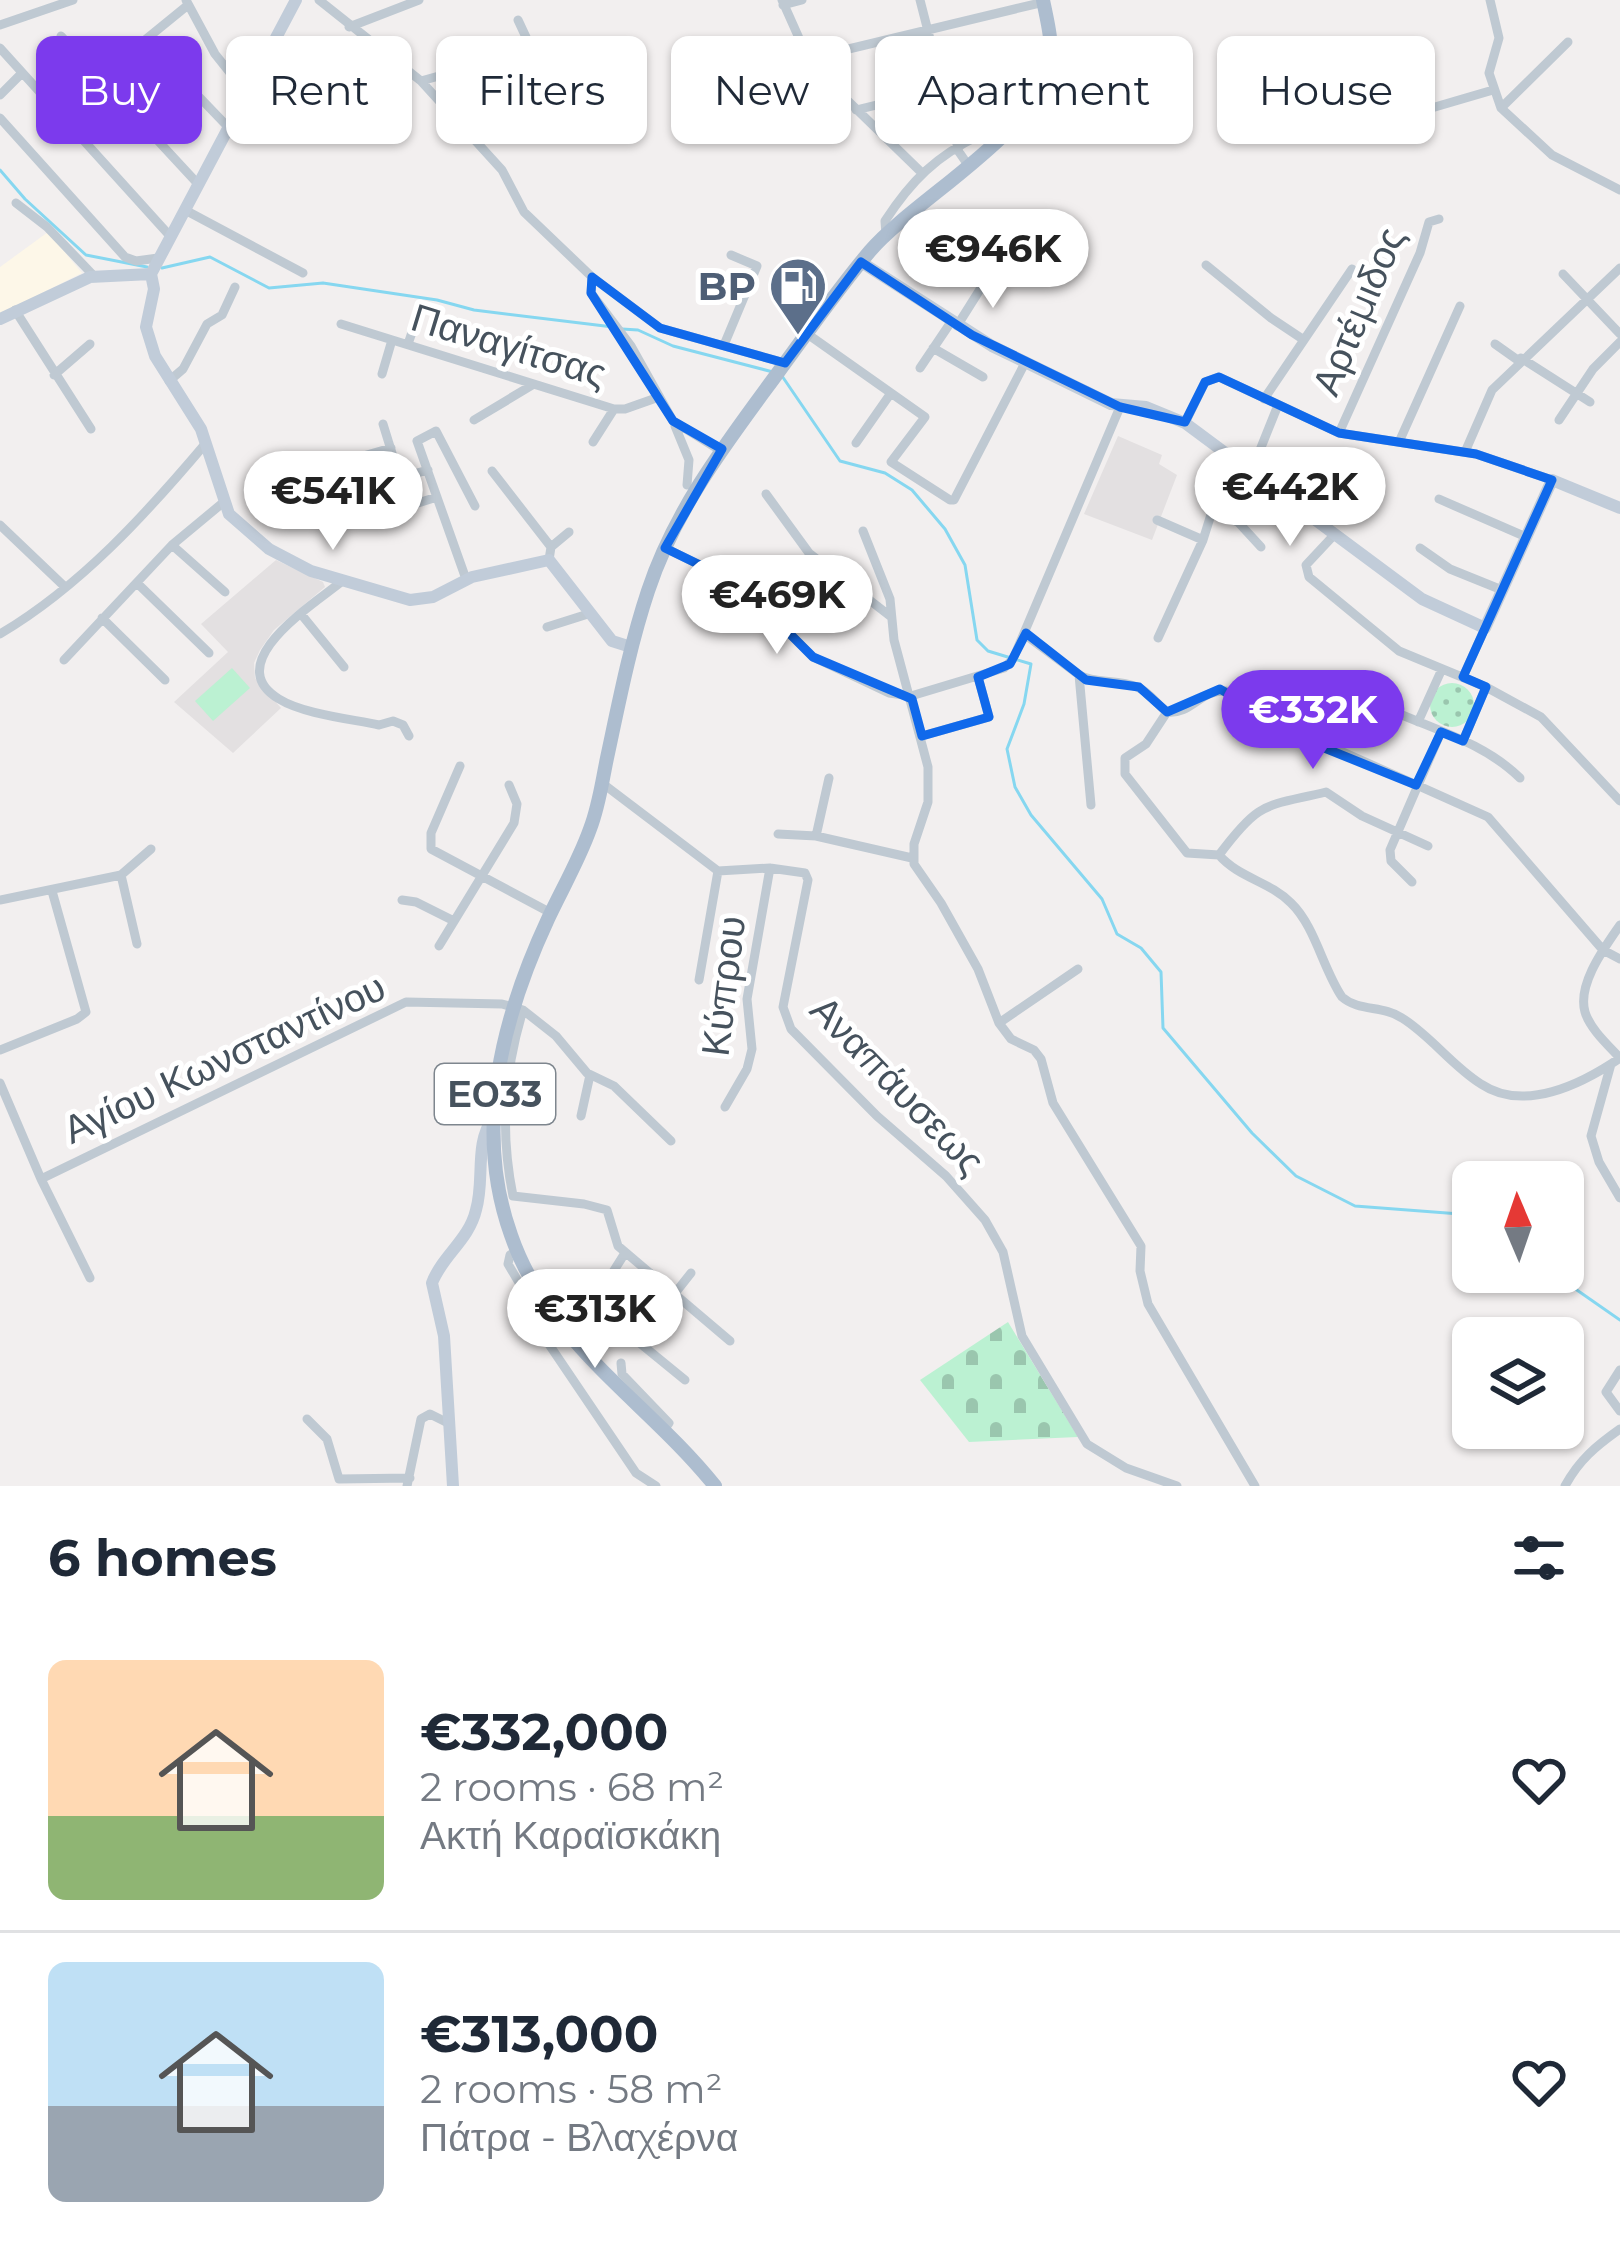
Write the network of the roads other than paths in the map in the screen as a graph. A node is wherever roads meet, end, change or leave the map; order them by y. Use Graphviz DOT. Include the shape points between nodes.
graph roads {
  1 [pos="73,0"];
  2 [pos="296,0"];
  3 [pos="319,0"];
  4 [pos="419,0"];
  5 [pos="802,0"];
  6 [pos="920,0"];
  7 [pos="1490,0"];
  8 [pos="1043,1"];
  9 [pos="783,2"];
  10 [pos="187,3"];
  11 [pos="518,20"];
  12 [pos="0,25"];
  13 [pos="350,27"];
  14 [pos="927,30"];
  15 [pos="149,36"];
  16 [pos="278,36"];
  17 [pos="797,36"];
  18 [pos="929,36"];
  19 [pos="1047,36"];
  20 [pos="1568,42"];
  21 [pos="851,45"];
  22 [pos="0,48"];
  23 [pos="226,67"];
  24 [pos="22,73"];
  25 [pos="421,81"];
  26 [pos="1493,90"];
  27 [pos="0,94"];
  28 [pos="202,100"];
  29 [pos="206,104"];
  30 [pos="851,105"];
  31 [pos="875,105"];
  32 [pos="1435,107"];
  33 [pos="202,108"];
  34 [pos="1501,108"];
  35 [pos="856,110"];
  36 [pos="0,118"];
  37 [pos="226,125"];
  38 [pos="226,133"];
  39 [pos="161,144"];
  40 [pos="962,144"];
  41 [pos="990,144"];
  42 [pos="958,146"];
  43 [pos="968,165"];
  44 [pos="921,172"];
  45 [pos="198,184"];
  46 [pos="1620,190"];
  47 [pos="16,203"];
  48 [pos="184,210"];
  49 [pos="1438,219"];
  50 [pos="886,235"];
  51 [pos="170,236"];
  52 [pos="731,255"];
  53 [pos="861,262"];
  54 [pos="1205,265"];
  55 [pos="154,267"];
  56 [pos="1620,268"];
  57 [pos="1352,269"];
  58 [pos="991,272"];
  59 [pos="303,273"];
  60 [pos="1563,274"];
  61 [pos="94,276"];
  62 [pos="592,277"];
  63 [pos="236,287"];
  64 [pos="1586,298"];
  65 [pos="1460,306"];
  66 [pos="420,309"];
  67 [pos="16,310"];
  68 [pos="0,319"];
  69 [pos="340,324"];
  70 [pos="954,324"];
  71 [pos="806,333"];
  72 [pos="1620,338"];
  73 [pos="392,340"];
  74 [pos="1304,340"];
  75 [pos="90,344"];
  76 [pos="408,344"];
  77 [pos="1495,344"];
  78 [pos="724,345"];
  79 [pos="933,348"];
  80 [pos="1520,360"];
  81 [pos="1026,361"];
  82 [pos="920,368"];
  83 [pos="780,370"];
  84 [pos="54,374"];
  85 [pos="382,374"];
  86 [pos="982,377"];
  87 [pos="169,381"];
  88 [pos="534,384"];
  89 [pos="891,393"];
  90 [pos="1575,393"];
  91 [pos="659,398"];
  92 [pos="1264,399"];
  93 [pos="1590,402"];
  94 [pos="1278,405"];
  95 [pos="1120,407"];
  96 [pos="614,409"];
  97 [pos="474,420"];
  98 [pos="1559,420"];
  99 [pos="673,421"];
  100 [pos="1185,423"];
  101 [pos="382,424"];
  102 [pos="92,429"];
  103 [pos="1339,434"];
  104 [pos="593,442"];
  105 [pos="1399,442"];
  106 [pos="206,443"];
  107 [pos="856,443"];
  108 [pos="391,448"];
  109 [pos="722,451"];
  110 [pos="1465,452"];
  111 [pos="1230,454"];
  112 [pos="353,458"];
  113 [pos="428,470"];
  114 [pos="1252,470"];
  115 [pos="492,471"];
  116 [pos="400,478"];
  117 [pos="1552,480"];
  118 [pos="687,485"];
  119 [pos="350,491"];
  120 [pos="766,494"];
  121 [pos="437,496"];
  122 [pos="1439,499"];
  123 [pos="225,501"];
  124 [pos="475,506"];
  125 [pos="1620,508"];
  126 [pos="1212,512"];
  127 [pos="1157,520"];
  128 [pos="351,524"];
  129 [pos="0,525"];
  130 [pos="863,531"];
  131 [pos="569,532"];
  132 [pos="1335,534"];
  133 [pos="1526,537"];
  134 [pos="1203,540"];
  135 [pos="172,545"];
  136 [pos="665,548"];
  137 [pos="1261,548"];
  138 [pos="1420,548"];
  139 [pos="550,554"];
  140 [pos="466,579"];
  141 [pos="341,582"];
  142 [pos="137,583"];
  143 [pos="65,587"];
  144 [pos="1502,590"];
  145 [pos="225,592"];
  146 [pos="301,614"];
  147 [pos="588,614"];
  148 [pos="890,616"];
  149 [pos="102,618"];
  150 [pos="547,627"];
  151 [pos="1485,628"];
  152 [pos="0,634"];
  153 [pos="1024,634"];
  154 [pos="1158,638"];
  155 [pos="631,647"];
  156 [pos="209,653"];
  157 [pos="64,660"];
  158 [pos="344,667"];
  159 [pos="1442,669"];
  160 [pos="1079,675"];
  161 [pos="978,676"];
  162 [pos="1463,677"];
  163 [pos="1336,678"];
  164 [pos="165,680"];
  165 [pos="1486,687"];
  166 [pos="910,695"];
  167 [pos="1167,712"];
  168 [pos="1418,722"];
  169 [pos="1441,732"];
  170 [pos="410,736"];
  171 [pos="922,736"];
  172 [pos="1463,741"];
  173 [pos="460,766"];
  174 [pos="829,778"];
  175 [pos="1520,778"];
  176 [pos="602,783"];
  177 [pos="1417,784"];
  178 [pos="509,785"];
  179 [pos="1620,801"];
  180 [pos="1091,806"];
  181 [pos="1397,832"];
  182 [pos="778,835"];
  183 [pos="816,836"];
  184 [pos="1428,846"];
  185 [pos="151,849"];
  186 [pos="1219,855"];
  187 [pos="912,858"];
  188 [pos="770,868"];
  189 [pos="718,871"];
  190 [pos="121,874"];
  191 [pos="482,877"];
  192 [pos="1412,882"];
  193 [pos="52,891"];
  194 [pos="0,900"];
  195 [pos="402,900"];
  196 [pos="550,913"];
  197 [pos="454,921"];
  198 [pos="1620,925"];
  199 [pos="137,944"];
  200 [pos="440,946"];
  201 [pos="1603,950"];
  202 [pos="1620,959"];
  203 [pos="1078,969"];
  204 [pos="699,980"];
  205 [pos="518,1008"];
  206 [pos="999,1023"];
  207 [pos="0,1050"];
  208 [pos="1611,1064"];
  209 [pos="590,1075"];
  210 [pos="0,1083"];
  211 [pos="725,1107"];
  212 [pos="13,1108"];
  213 [pos="0,1111"];
  214 [pos="581,1115"];
  215 [pos="493,1118"];
  216 [pos="671,1141"];
  217 [pos="40,1179"];
  218 [pos="1620,1198"];
  219 [pos="517,1251"];
  220 [pos="625,1253"];
  221 [pos="691,1273"];
  222 [pos="90,1278"];
  223 [pos="674,1295"];
  224 [pos="638,1340"];
  225 [pos="730,1341"];
  226 [pos="621,1363"];
  227 [pos="1620,1370"];
  228 [pos="685,1380"];
  229 [pos="1620,1411"];
  230 [pos="307,1419"];
  231 [pos="446,1422"];
  232 [pos="1620,1429"];
  233 [pos="663,1431"];
  234 [pos="408,1482"];
  235 [pos="453,1486"];
  236 [pos="656,1486"];
  237 [pos="715,1486"];
  238 [pos="1177,1486"];
  239 [pos="1255,1486"];
  240 [pos="1564,1486"];
  1 -- 12 [label="street"];
  2 -- 16 [label="street"];
  3 -- 13 [label="street"];
  4 -- 13 [label="street"];
  5 -- 9 [label="street"];
  6 -- 14 [label="street"];
  7 -- 26 [label="street" via="1499,38 1489,70"];
  8 -- 14 [label="street"];
  8 -- 19 [label="main road"];
  9 -- 17 [label="street"];
  10 -- 15 [label="street"];
  10 -- 23 [label="street"];
  11 -- 25 [label="street" via="532,50"];
  13 -- 25 [label="street"];
  14 -- 18 [label="street"];
  14 -- 21 [label="street"];
  20 -- 34 [label="street"];
  22 -- 24 [label="street"];
  24 -- 27 [label="street"];
  24 -- 51 [label="street"];
  25 -- 62 [label="street" via="498,165 528,217"];
  26 -- 32 [label="street"];
  26 -- 34 [label="street"];
  28 -- 29 [label="street"];
  29 -- 33 [label="street"];
  29 -- 37 [label="street"];
  30 -- 35 [label="street"];
  31 -- 35 [label="street"];
  34 -- 46 [label="street" via="1552,155"];
  35 -- 44 [label="street"];
  36 -- 55 [label="street" via="125,257"];
  38 -- 45 [label="street"];
  39 -- 45 [label="street"];
  40 -- 42 [label="street"];
  41 -- 43 [label="main road, ΕΟ33"];
  42 -- 43 [label="street"];
  42 -- 44 [label="street"];
  43 -- 50 [label="main road, ΕΟ33"];
  44 -- 50 [label="street" via="885,221"];
  45 -- 48 [label="street"];
  47 -- 61 [label="street"];
  48 -- 51 [label="street"];
  48 -- 59 [label="street"];
  49 -- 103 [label="street, Αρτέμιδος" via="1429,222"];
  50 -- 53 [label="main road, ΕΟ33"];
  51 -- 55 [label="street"];
  52 -- 78 [label="street" via="757,266"];
  53 -- 70 [label="street"];
  53 -- 71 [label="main road, ΕΟ33"];
  54 -- 74 [label="street"];
  55 -- 61 [label="street"];
  55 -- 87 [label="street" via="147,335"];
  56 -- 64 [label="street"];
  57 -- 74 [label="street"];
  58 -- 70 [label="street"];
  60 -- 64 [label="street"];
  61 -- 67 [label="street"];
  62 -- 78 [label="street" via="656,326"];
  62 -- 91 [label="street" via="591,293"];
  63 -- 87 [label="street"];
  64 -- 72 [label="street"];
  64 -- 80 [label="street"];
  65 -- 105 [label="street"];
  66 -- 76 [label="street"];
  67 -- 68 [label="street"];
  67 -- 84 [label="street"];
  69 -- 73 [label="street, Παναγίτσας"];
  70 -- 79 [label="street"];
  70 -- 81 [label="street"];
  71 -- 83 [label="main road, ΕΟ33"];
  71 -- 89 [label="street"];
  72 -- 90 [label="street"];
  73 -- 76 [label="street, Παναγίτσας"];
  73 -- 85 [label="street"];
  74 -- 92 [label="street"];
  75 -- 84 [label="street"];
  76 -- 88 [label="street, Παναγίτσας"];
  77 -- 80 [label="street"];
  78 -- 83 [label="street"];
  79 -- 82 [label="street"];
  79 -- 86 [label="street"];
  80 -- 90 [label="street"];
  80 -- 110 [label="street" via="1490,393"];
  81 -- 89 [label="street" via="954,500 891,462 925,416"];
  81 -- 95 [label="street"];
  83 -- 109 [label="main road, ΕΟ33"];
  84 -- 102 [label="street"];
  87 -- 106 [label="street"];
  88 -- 96 [label="street, Παναγίτσας"];
  88 -- 97 [label="street"];
  89 -- 107 [label="street"];
  90 -- 93 [label="street"];
  90 -- 98 [label="street"];
  91 -- 96 [label="street, Παναγίτσας"];
  91 -- 99 [label="street"];
  92 -- 94 [label="street"];
  92 -- 100 [label="street" via="1211,377"];
  94 -- 103 [label="street"];
  94 -- 114 [label="street"];
  95 -- 100 [label="street" via="1146,407"];
  95 -- 153 [label="street"];
  96 -- 104 [label="street"];
  99 -- 109 [label="street"];
  99 -- 118 [label="street" via="686,446"];
  100 -- 111 [label="street"];
  101 -- 108 [label="street"];
  103 -- 105 [label="street"];
  105 -- 110 [label="street"];
  106 -- 123 [label="street"];
  106 -- 143 [label="street" via="147,512"];
  108 -- 112 [label="street"];
  108 -- 116 [label="street"];
  109 -- 136 [label="main road, ΕΟ33"];
  110 -- 117 [label="street"];
  111 -- 114 [label="street"];
  111 -- 126 [label="street"];
  113 -- 116 [label="street"];
  113 -- 121 [label="street"];
  113 -- 124 [label="street" via="417,440 436,431"];
  114 -- 132 [label="street"];
  115 -- 139 [label="street"];
  116 -- 119 [label="street"];
  117 -- 125 [label="street"];
  117 -- 133 [label="street"];
  120 -- 148 [label="street" via="808,553"];
  121 -- 128 [label="street"];
  121 -- 140 [label="street"];
  122 -- 133 [label="street"];
  123 -- 135 [label="street"];
  123 -- 141 [label="street" via="268,549"];
  126 -- 134 [label="street"];
  126 -- 137 [label="street" via="1238,522"];
  127 -- 134 [label="street"];
  129 -- 143 [label="street"];
  130 -- 148 [label="street"];
  131 -- 139 [label="street"];
  132 -- 151 [label="street" via="1422,599"];
  132 -- 159 [label="street" via="1306,565 1310,577 1399,651"];
  133 -- 144 [label="street"];
  134 -- 154 [label="street"];
  135 -- 142 [label="street"];
  135 -- 145 [label="street"];
  136 -- 155 [label="main road, ΕΟ33"];
  136 -- 166 [label="street" via="741,585 813,657 865,684"];
  138 -- 144 [label="street"];
  139 -- 140 [label="street"];
  139 -- 147 [label="street"];
  140 -- 141 [label="street" via="416,600"];
  141 -- 146 [label="street"];
  142 -- 149 [label="street"];
  142 -- 156 [label="street"];
  143 -- 152 [label="street"];
  144 -- 151 [label="street"];
  146 -- 158 [label="street"];
  146 -- 170 [label="street" via="261,659 268,690 292,704 379,725 393,721"];
  147 -- 150 [label="street"];
  147 -- 155 [label="street" via="612,641"];
  148 -- 166 [label="street"];
  149 -- 157 [label="street"];
  149 -- 164 [label="street"];
  151 -- 162 [label="street"];
  153 -- 160 [label="street"];
  153 -- 161 [label="street" via="1004,668"];
  155 -- 176 [label="main road, ΕΟ33"];
  159 -- 162 [label="street"];
  159 -- 168 [label="street"];
  160 -- 167 [label="street" via="1139,687"];
  160 -- 180 [label="street"];
  161 -- 166 [label="street"];
  161 -- 171 [label="street" via="989,717"];
  162 -- 165 [label="street"];
  163 -- 168 [label="street"];
  165 -- 172 [label="street"];
  165 -- 179 [label="street" via="1541,717"];
  166 -- 171 [label="street"];
  167 -- 177 [label="street" via="1226,691 1298,736"];
  167 -- 186 [label="street" via="1146,744 1125,758 1126,779 1187,853"];
  168 -- 169 [label="street"];
  169 -- 172 [label="street"];
  169 -- 177 [label="street"];
  171 -- 187 [label="street" via="928,802"];
  172 -- 175 [label="street"];
  173 -- 191 [label="street" via="429,845"];
  174 -- 183 [label="street"];
  176 -- 189 [label="street"];
  176 -- 196 [label="main road, ΕΟ33" via="591,827"];
  177 -- 181 [label="street"];
  177 -- 201 [label="street" via="1491,820"];
  178 -- 191 [label="street" via="514,823"];
  181 -- 184 [label="street"];
  181 -- 186 [label="street" via="1326,792 1270,802"];
  181 -- 192 [label="street" via="1390,859"];
  182 -- 183 [label="street"];
  183 -- 187 [label="street"];
  185 -- 190 [label="street"];
  186 -- 208 [label="street" via="1294,905 1342,997 1401,1017 1484,1087 1546,1093"];
  187 -- 206 [label="street" via="978,969"];
  188 -- 189 [label="street"];
  188 -- 211 [label="street, Κύπρου" via="747,999 752,1049"];
  188 -- 238 [label="street, Αναπάυσεως" via="799,870 808,880 783,1007 791,1029 985,1220 1003,1252 1022,1336 1087,1444"];
  189 -- 204 [label="street"];
  190 -- 193 [label="street"];
  190 -- 199 [label="street"];
  191 -- 196 [label="street"];
  191 -- 197 [label="street"];
  193 -- 194 [label="street"];
  193 -- 207 [label="street" via="86,1012"];
  195 -- 197 [label="street"];
  196 -- 205 [label="main road, ΕΟ33"];
  197 -- 200 [label="street"];
  198 -- 201 [label="street"];
  201 -- 202 [label="street"];
  201 -- 208 [label="street" via="1585,1010 1620,1058"];
  203 -- 206 [label="street"];
  205 -- 209 [label="street"];
  205 -- 215 [label="main road, ΕΟ33" via="500,1055"];
  205 -- 217 [label="street, Αγίου Κωνσταντίνου" via="397,1004"];
  205 -- 220 [label="street" via="504,1096 512,1196 607,1210"];
  206 -- 239 [label="street" via="1041,1059 1053,1103 1141,1246 1148,1304"];
  208 -- 218 [label="street" via="1592,1136"];
  209 -- 214 [label="street"];
  209 -- 216 [label="street" via="614,1086"];
  210 -- 212 [label="street"];
  212 -- 213 [label="street"];
  212 -- 217 [label="street"];
  215 -- 219 [label="main road, ΕΟ33" via="502,1206"];
  215 -- 231 [label="street" via="482,1137 472,1224 432,1283 445,1336"];
  217 -- 222 [label="street"];
  219 -- 233 [label="main road, ΕΟ33" via="562,1330"];
  219 -- 236 [label="street" via="508,1264 542,1334 636,1473"];
  220 -- 223 [label="street"];
  220 -- 224 [label="street" via="600,1303"];
  221 -- 223 [label="street"];
  223 -- 224 [label="street"];
  223 -- 225 [label="street"];
  224 -- 228 [label="street"];
  226 -- 233 [label="street" via="669,1423"];
  227 -- 229 [label="street" via="1606,1392"];
  230 -- 234 [label="street" via="327,1439 339,1478"];
  231 -- 234 [label="street" via="430,1414 421,1419"];
  231 -- 235 [label="street"];
  232 -- 240 [label="street" via="1597,1443"];
  233 -- 237 [label="main road, ΕΟ33"];
}
